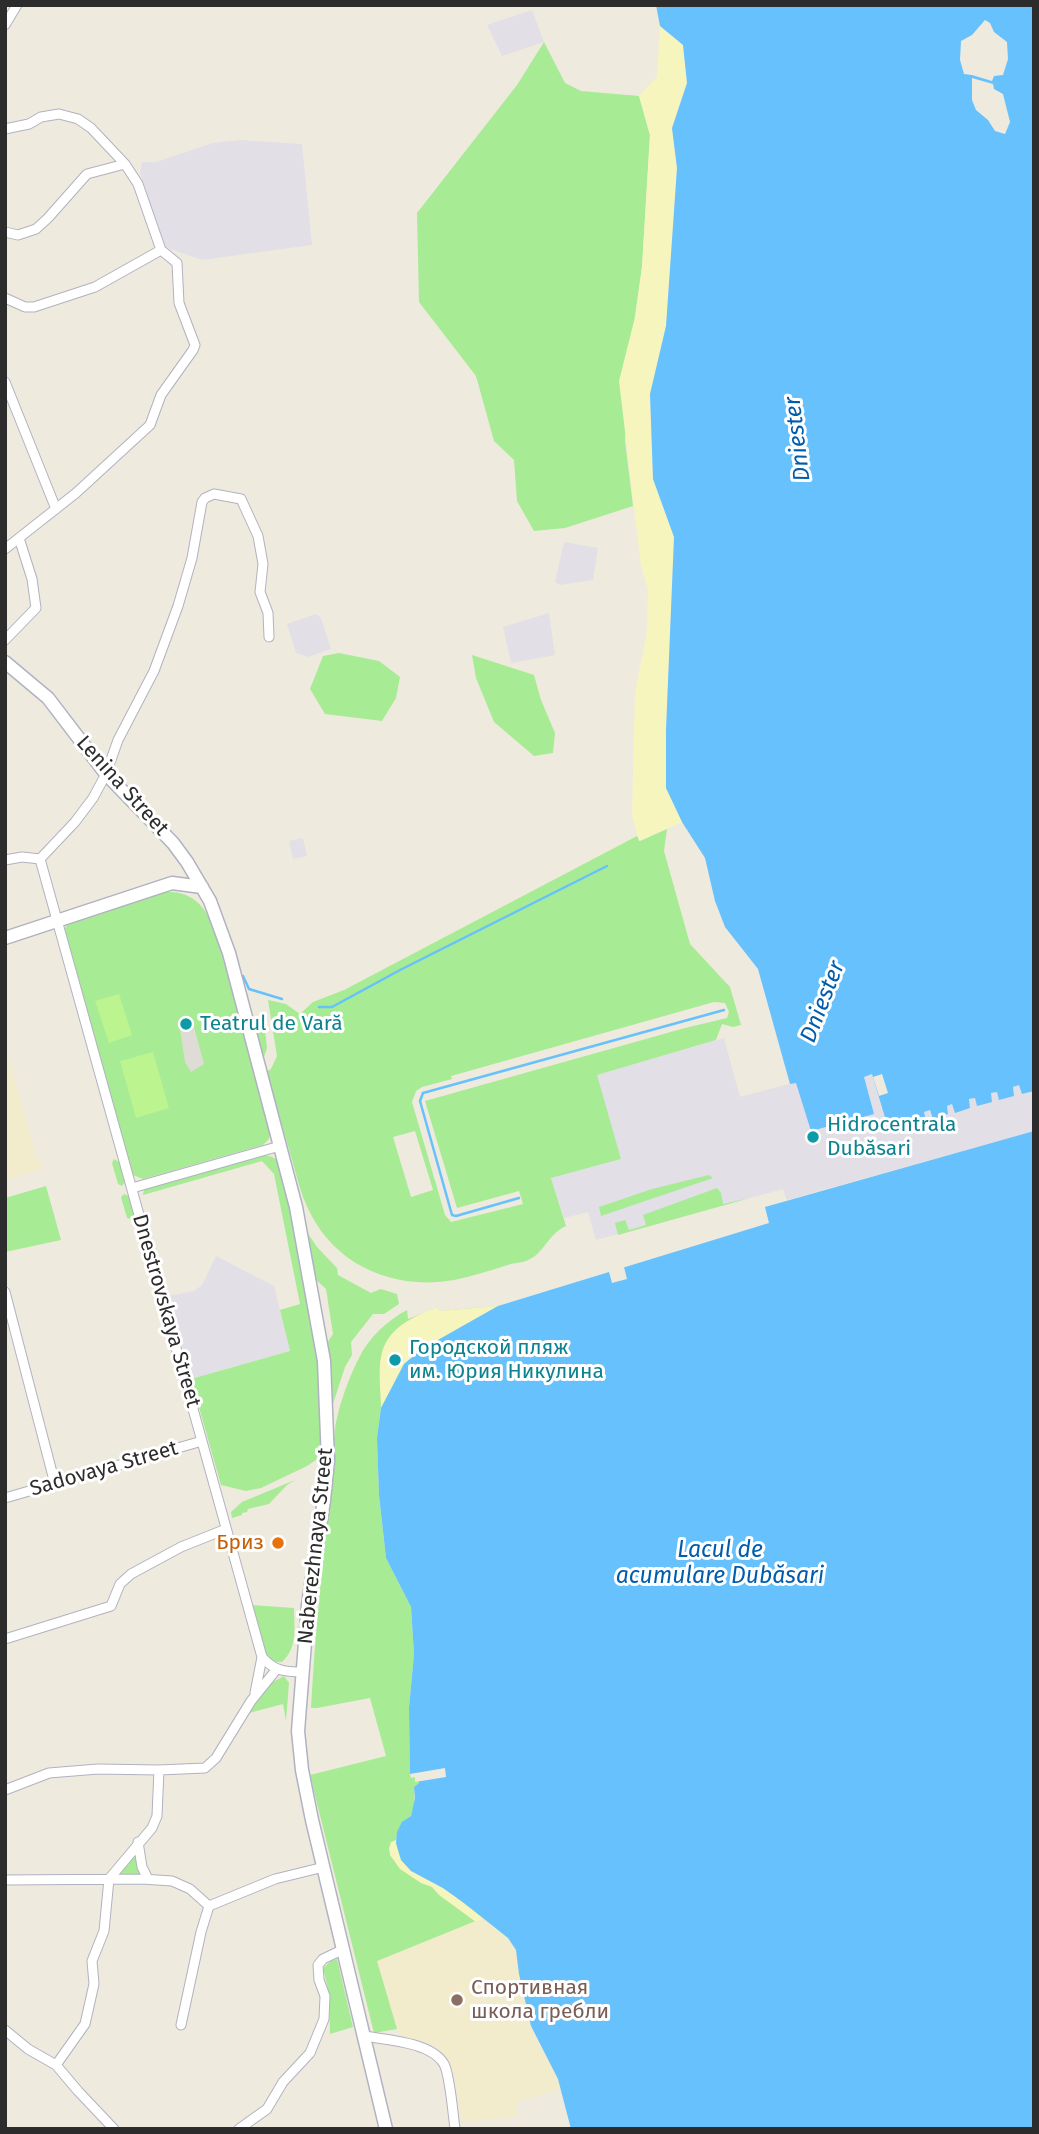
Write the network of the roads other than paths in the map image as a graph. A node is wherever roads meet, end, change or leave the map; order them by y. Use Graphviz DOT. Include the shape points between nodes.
graph roads {
  1 [pos="17,5"];
  2 [pos="5,25"];
  3 [pos="5,129"];
  4 [pos="125,164"];
  5 [pos="5,232"];
  6 [pos="160,250"];
  7 [pos="5,298"];
  8 [pos="5,382"];
  9 [pos="9,402"];
  10 [pos="56,509"];
  11 [pos="19,538"];
  12 [pos="5,550"];
  13 [pos="270,637"];
  14 [pos="5,640"];
  15 [pos="5,662"];
  16 [pos="106,774"];
  17 [pos="40,859"];
  18 [pos="5,860"];
  19 [pos="202,887"];
  20 [pos="57,921"];
  21 [pos="5,938"];
  22 [pos="280,1146"];
  23 [pos="132,1188"];
  24 [pos="5,1292"];
  25 [pos="202,1441"];
  26 [pos="55,1484"];
  27 [pos="5,1498"];
  28 [pos="226,1530"];
  29 [pos="5,1639"];
  30 [pos="262,1657"];
  31 [pos="276,1670"];
  32 [pos="303,1672"];
  33 [pos="255,1696"];
  34 [pos="159,1770"];
  35 [pos="5,1790"];
  36 [pos="138,1842"];
  37 [pos="324,1867"];
  38 [pos="109,1879"];
  39 [pos="148,1879"];
  40 [pos="5,1880"];
  41 [pos="209,1906"];
  42 [pos="344,1949"];
  43 [pos="181,2025"];
  44 [pos="5,2030"];
  45 [pos="364,2036"];
  46 [pos="56,2065"];
  47 [pos="114,2129"];
  48 [pos="239,2129"];
  49 [pos="386,2129"];
  50 [pos="455,2129"];
  1 -- 2 [label="street"];
  3 -- 4 [label="street" via="59,114 78,119"];
  4 -- 5 [label="street" via="87,174 36,229"];
  4 -- 6 [label="street" via="138,184"];
  6 -- 7 [label="street" via="95,287 34,307"];
  6 -- 10 [label="street" via="177,263 179,303 193,350 161,395 150,425"];
  8 -- 9 [label="street"];
  9 -- 10 [label="street"];
  10 -- 11 [label="street"];
  11 -- 12 [label="street"];
  11 -- 14 [label="street" via="36,608"];
  13 -- 16 [label="street" via="260,592 263,564 258,536 241,499 214,494 202,502 178,606 154,671"];
  15 -- 16 [label="street, Lenina Street" via="48,698"];
  16 -- 17 [label="street" via="75,822"];
  16 -- 19 [label="street, Lenina Street" via="165,834"];
  17 -- 18 [label="street"];
  17 -- 20 [label="street, Dnestrovskaya Street"];
  19 -- 20 [label="street" via="172,883"];
  19 -- 22 [label="street, Naberezhnaya Street" via="229,953"];
  20 -- 21 [label="street"];
  20 -- 23 [label="street, Dnestrovskaya Street"];
  22 -- 23 [label="street"];
  22 -- 32 [label="street, Naberezhnaya Street" via="327,1385 328,1461"];
  23 -- 25 [label="street, Dnestrovskaya Street"];
  24 -- 26 [label="street"];
  25 -- 26 [label="street, Sadovaya Street"];
  25 -- 28 [label="street, Dnestrovskaya Street"];
  26 -- 27 [label="street, Sadovaya Street"];
  28 -- 29 [label="street" via="131,1574 120,1584 111,1606"];
  28 -- 30 [label="street, Dnestrovskaya Street"];
  30 -- 31 [label="street"];
  30 -- 33 [label="street"];
  31 -- 32 [label="street"];
  31 -- 33 [label="street"];
  32 -- 37 [label="street, Naberezhnaya Street" via="299,1751"];
  33 -- 34 [label="street" via="205,1768"];
  34 -- 35 [label="street" via="49,1773"];
  34 -- 36 [label="street" via="157,1816"];
  36 -- 38 [label="street"];
  36 -- 39 [label="street"];
  37 -- 41 [label="street"];
  37 -- 42 [label="street, Naberezhnaya Street"];
  38 -- 39 [label="street"];
  38 -- 40 [label="street"];
  38 -- 46 [label="street" via="104,1931 92,1961 94,1984 85,2024"];
  39 -- 41 [label="street" via="172,1881"];
  41 -- 43 [label="street"];
  42 -- 45 [label="street, Naberezhnaya Street"];
  42 -- 48 [label="street" via="318,1965 325,1996 324,2019 310,2053 283,2082 267,2109"];
  44 -- 46 [label="street"];
  45 -- 49 [label="street, Naberezhnaya Street"];
  45 -- 50 [label="street" via="419,2046 437,2056 446,2066"];
  46 -- 47 [label="street"];
}
